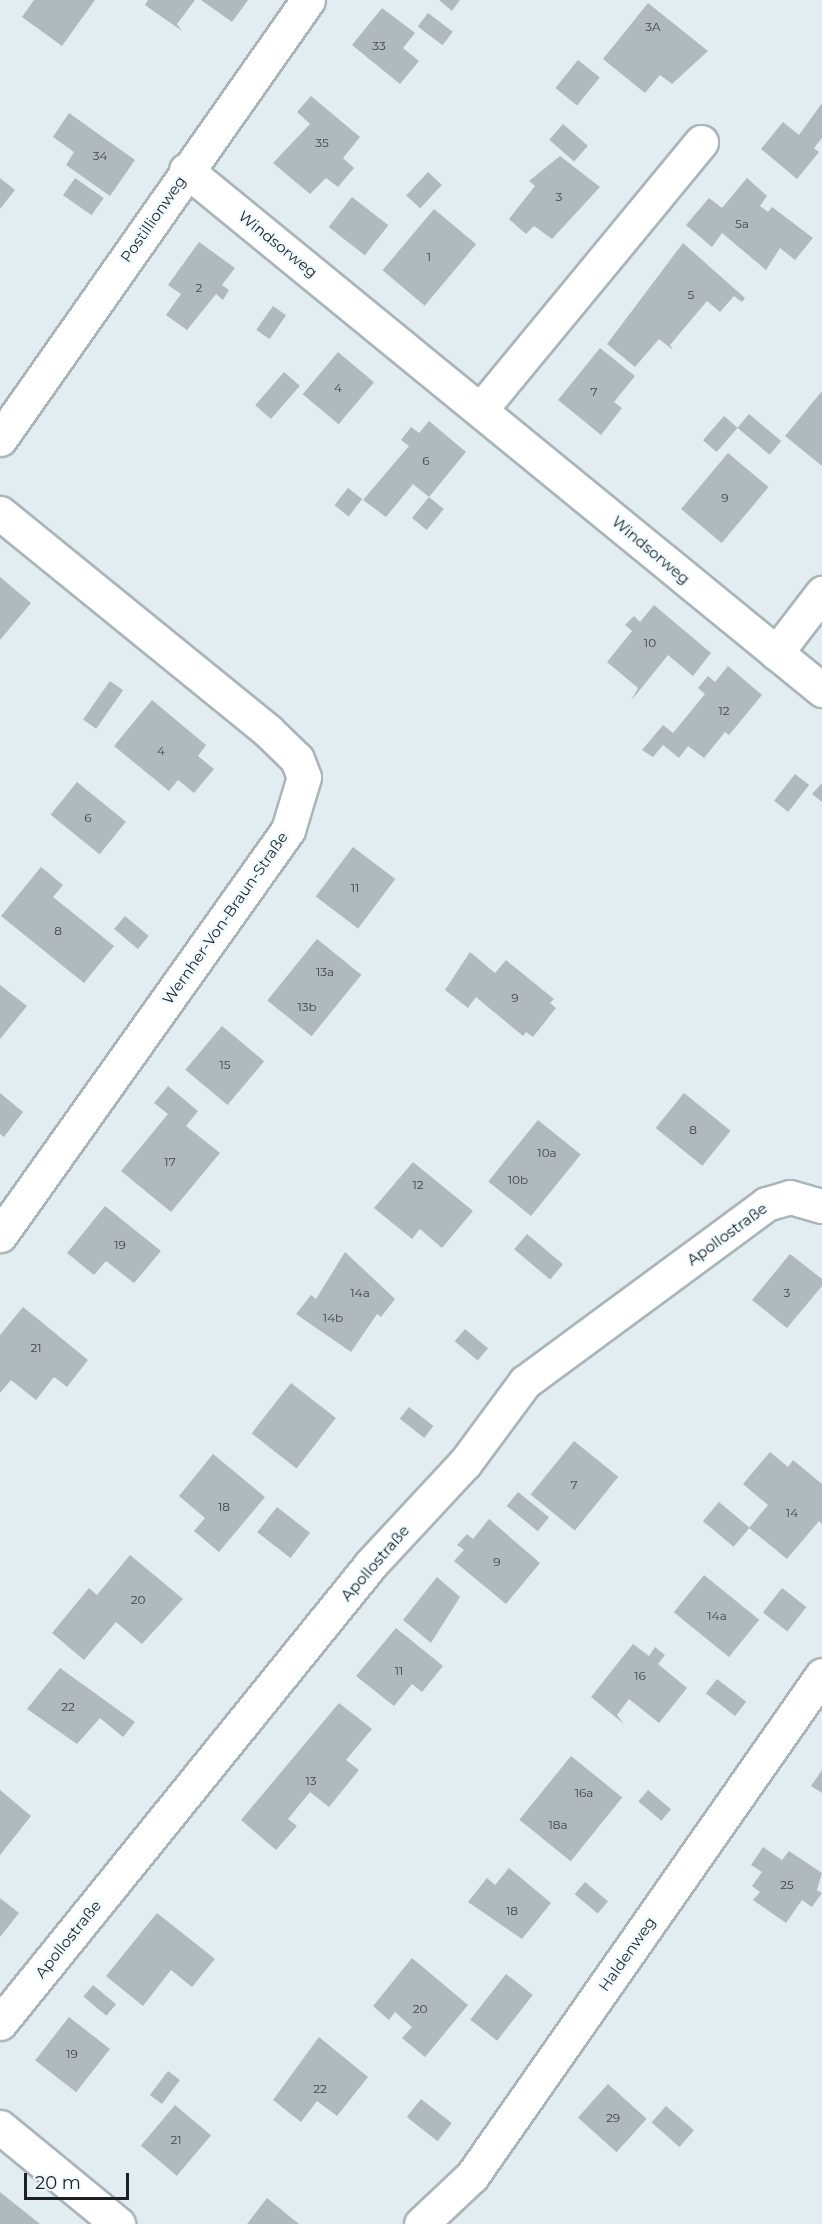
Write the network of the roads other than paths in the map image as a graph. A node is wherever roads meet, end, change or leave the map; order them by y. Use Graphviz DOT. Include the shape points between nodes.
graph roads {
  1 [pos="308,0"];
  2 [pos="701,142"];
  3 [pos="186,170"];
  4 [pos="481,409"];
  5 [pos="0,439"];
  6 [pos="0,513"];
  7 [pos="822,593"];
  8 [pos="776,653"];
  9 [pos="822,690"];
  10 [pos="822,1206"];
  11 [pos="0,1235"];
  12 [pos="822,1675"];
  13 [pos="0,2023"];
  14 [pos="0,2127"];
  15 [pos="118,2224"];
  16 [pos="421,2224"];
  1 -- 3 [label="street, Postillionweg"];
  2 -- 4 [label="street"];
  3 -- 4 [label="street, Windsorweg"];
  3 -- 5 [label="street, Postillionweg"];
  4 -- 8 [label="street, Windsorweg"];
  6 -- 11 [label="street, Wernher-Von-Braun-Straße" via="268,731 297,759 304,777 288,830"];
  7 -- 8 [label="street"];
  8 -- 9 [label="street, Windsorweg"];
  10 -- 13 [label="street, Apollostraße" via="790,1197 766,1204 525,1382 465,1463 371,1564"];
  12 -- 16 [label="street, Haldenweg" via="472,2176"];
  14 -- 15 [label="street"];
}
